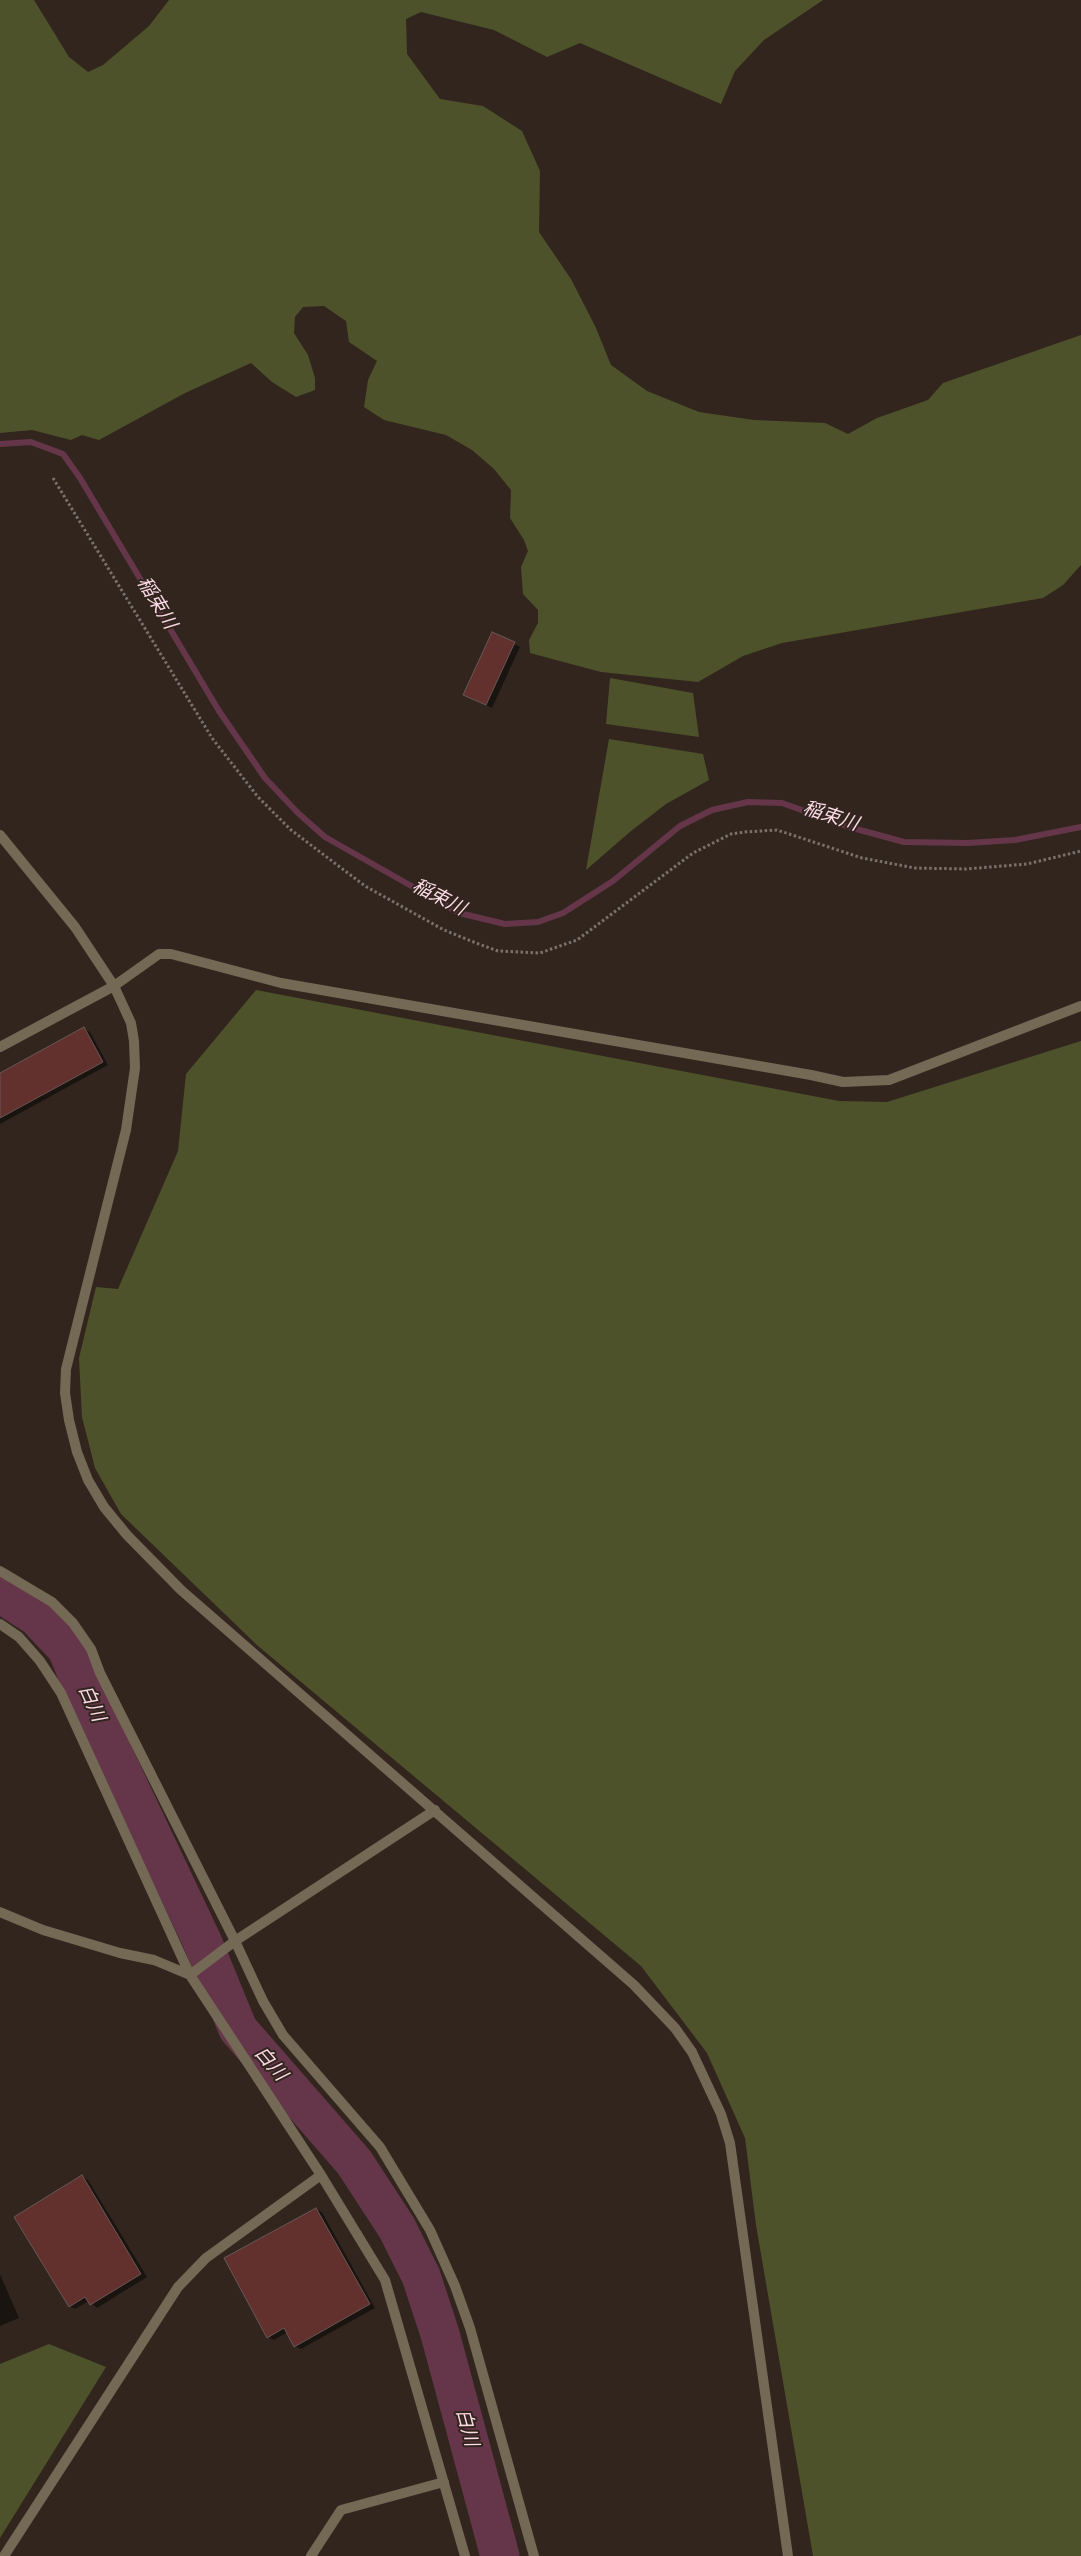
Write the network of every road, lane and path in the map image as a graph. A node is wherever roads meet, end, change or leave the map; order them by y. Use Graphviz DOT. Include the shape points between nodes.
graph roads {
  1 [pos="53,478"];
  2 [pos="0,835"];
  3 [pos="1081,850"];
  4 [pos="114,986"];
  5 [pos="1081,1006"];
  6 [pos="0,1047"];
  7 [pos="0,1571"];
  8 [pos="0,1624"];
  9 [pos="435,1810"];
  10 [pos="0,1912"];
  11 [pos="235,1941"];
  12 [pos="190,1976"];
  13 [pos="321,2175"];
  14 [pos="444,2482"];
  15 [pos="4,2556"];
  16 [pos="311,2556"];
  17 [pos="465,2556"];
  18 [pos="534,2556"];
  19 [pos="788,2556"];
  1 -- 3 [label="path" via="212,738 258,797 306,842 365,886 444,930 498,951 540,953 577,940 693,853 732,834 777,830 862,858 915,868 966,869 1027,864"];
  2 -- 4 [label="street" via="75,927"];
  4 -- 5 [label="street" via="159,954 171,954 281,983 842,1082 889,1080"];
  4 -- 6 [label="street"];
  4 -- 9 [label="street" via="131,1023 135,1068 126,1130 66,1368 65,1393 77,1452 104,1507 181,1590"];
  7 -- 11 [label="street" via="52,1602 91,1649 100,1673"];
  8 -- 12 [label="street" via="19,1638 40,1661 61,1693"];
  9 -- 11 [label="street"];
  9 -- 19 [label="street" via="634,1985 675,2028 709,2085 721,2114 735,2173"];
  10 -- 12 [label="street" via="43,1930 154,1960"];
  11 -- 12 [label="street"];
  11 -- 18 [label="street" via="283,2035 380,2147 430,2230 470,2328"];
  12 -- 13 [label="street"];
  13 -- 14 [label="street" via="385,2280"];
  13 -- 15 [label="street" via="206,2258 178,2287"];
  14 -- 16 [label="street" via="341,2510"];
  14 -- 17 [label="street"];
}
